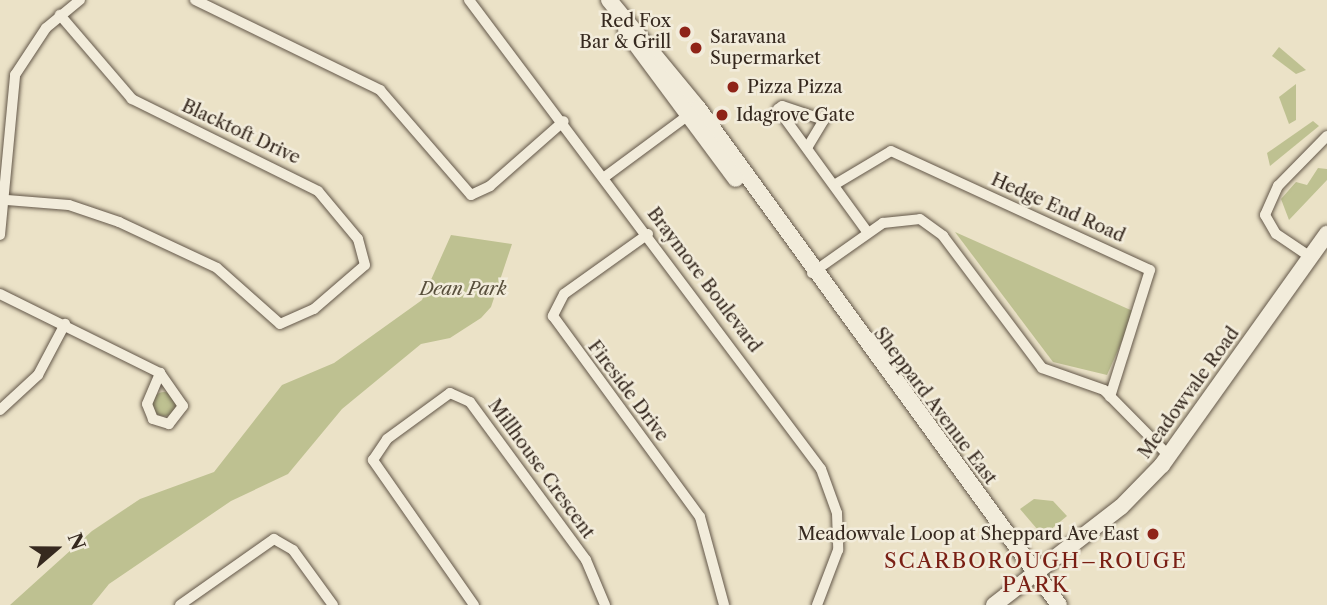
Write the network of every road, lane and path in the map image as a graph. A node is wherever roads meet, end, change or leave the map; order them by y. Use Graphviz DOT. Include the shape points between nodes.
graph roads {
  1 [pos="80,0"];
  2 [pos="195,0"];
  3 [pos="469,0"];
  4 [pos="607,0"];
  5 [pos="60,15"];
  6 [pos="6,90"];
  7 [pos="692,112"];
  8 [pos="564,121"];
  9 [pos="1327,136"];
  10 [pos="807,148"];
  11 [pos="606,176"];
  12 [pos="834,185"];
  13 [pos="8,200"];
  14 [pos="868,233"];
  15 [pos="649,234"];
  16 [pos="1327,234"];
  17 [pos="0,235"];
  18 [pos="1309,256"];
  19 [pos="812,273"];
  20 [pos="0,293"];
  21 [pos="65,324"];
  22 [pos="160,373"];
  23 [pos="1110,397"];
  24 [pos="0,410"];
  25 [pos="1169,456"];
  26 [pos="1036,573"];
  27 [pos="180,605"];
  28 [pos="333,605"];
  29 [pos="474,605"];
  30 [pos="605,605"];
  31 [pos="724,605"];
  32 [pos="817,605"];
  33 [pos="994,605"];
  34 [pos="1059,605"];
  1 -- 5 [label="street"];
  2 -- 8 [label="street" via="380,90 471,195 490,186"];
  3 -- 8 [label="street, Braymore Boulevard"];
  4 -- 7 [label="main road, Sheppard Avenue East"];
  5 -- 6 [label="street" via="20,62"];
  5 -- 13 [label="street, Blacktoft Drive" via="132,99 318,191 358,239 365,265 314,309 280,324 217,268 107,216 69,205"];
  6 -- 13 [label="street"];
  7 -- 11 [label="street"];
  7 -- 19 [label="main road, Sheppard Avenue East"];
  8 -- 11 [label="street, Braymore Boulevard"];
  9 -- 18 [label="street" via="1278,186 1265,215 1276,234"];
  10 -- 10 [label="street" via="824,120 782,106 778,109"];
  10 -- 12 [label="street"];
  11 -- 15 [label="street, Braymore Boulevard"];
  12 -- 14 [label="street"];
  12 -- 23 [label="street, Hedge End Road" via="891,151 1150,270"];
  13 -- 17 [label="street"];
  14 -- 19 [label="street"];
  14 -- 23 [label="street" via="900,217 933,226 1042,368 1095,385"];
  15 -- 31 [label="street, Fireside Drive" via="564,294 553,316 700,517"];
  15 -- 32 [label="street, Braymore Boulevard" via="827,481 837,513 838,550"];
  16 -- 18 [label="main road, Meadowvale Road"];
  18 -- 25 [label="main road, Meadowvale Road"];
  19 -- 26 [label="main road, Sheppard Avenue East"];
  20 -- 21 [label="street"];
  21 -- 22 [label="street"];
  21 -- 24 [label="street" via="38,375"];
  22 -- 22 [label="street" via="147,404 153,419 169,424 183,407"];
  23 -- 25 [label="street"];
  25 -- 26 [label="main road, Meadowvale Road" via="1133,496"];
  26 -- 33 [label="main road, Meadowvale Road"];
  26 -- 34 [label="main road, Sheppard Avenue East"];
  27 -- 28 [label="street" via="274,539 293,550"];
  29 -- 30 [label="street, Millhouse Crescent" via="373,460 387,439 450,393 470,402 586,560"];
}
